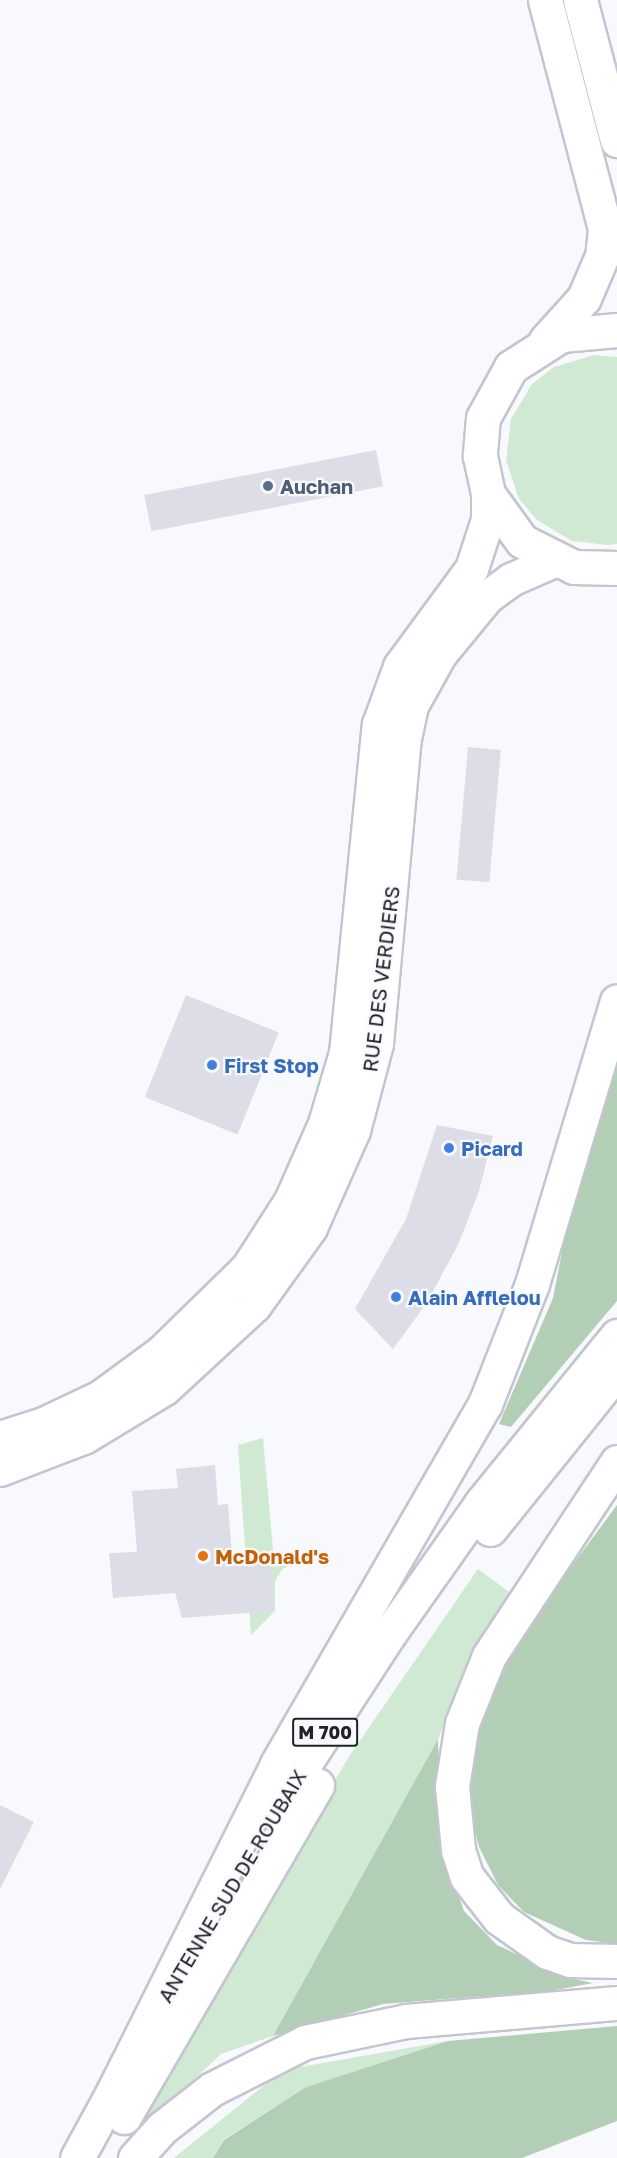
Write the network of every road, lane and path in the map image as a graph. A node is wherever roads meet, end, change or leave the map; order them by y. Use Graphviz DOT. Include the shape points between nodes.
graph roads {
  1 [pos="546,0"];
  2 [pos="580,0"];
  3 [pos="617,140"];
  4 [pos="617,330"];
  5 [pos="543,343"];
  6 [pos="488,494"];
  7 [pos="565,564"];
  8 [pos="617,568"];
  9 [pos="617,590"];
  10 [pos="617,1001"];
  11 [pos="617,1336"];
  12 [pos="617,1371"];
  13 [pos="0,1438"];
  14 [pos="617,1462"];
  15 [pos="0,1470"];
  16 [pos="617,1961"];
  17 [pos="617,2002"];
  18 [pos="112,2094"];
  19 [pos="77,2158"];
  20 [pos="102,2158"];
  21 [pos="135,2158"];
  1 -- 5 [label="main road" via="605,230 597,271 584,298"];
  2 -- 3 [label="main road"];
  4 -- 5 [label="main road" via="581,330"];
  5 -- 6 [label="main road" via="511,367 487,408 480,456"];
  6 -- 7 [label="main road" via="515,534"];
  6 -- 13 [label="street, RUE DES VERDIERS" via="488,520 472,569 400,667 379,725 346,1053 325,1124 296,1193 249,1268 161,1353 101,1397 44,1424"];
  7 -- 8 [label="main road"];
  7 -- 9 [label="main road"];
  7 -- 15 [label="street, RUE DES VERDIERS" via="511,580 488,597 441,654 412,706 405,739 373,1061 354,1131 311,1228 255,1306 165,1389 84,1438"];
  10 -- 18 [label="main road" via="532,1284 486,1404 276,1764"];
  11 -- 18 [label="main road, ANTENNE SUD DE ROUBAIX / M 700" via="526,1443 365,1669 248,1853"];
  12 -- 20 [label="main road, ANTENNE SUD DE ROUBAIX / M 700" via="492,1527 381,1687 220,1946"];
  14 -- 16 [label="main road" via="489,1656 462,1723 452,1786 458,1850 467,1876 499,1918 547,1952 570,1960"];
  17 -- 21 [label="main road" via="406,2021 305,2042 212,2089 162,2128"];
  18 -- 19 [label="main road, ANTENNE SUD DE ROUBAIX / M 700"];
}
